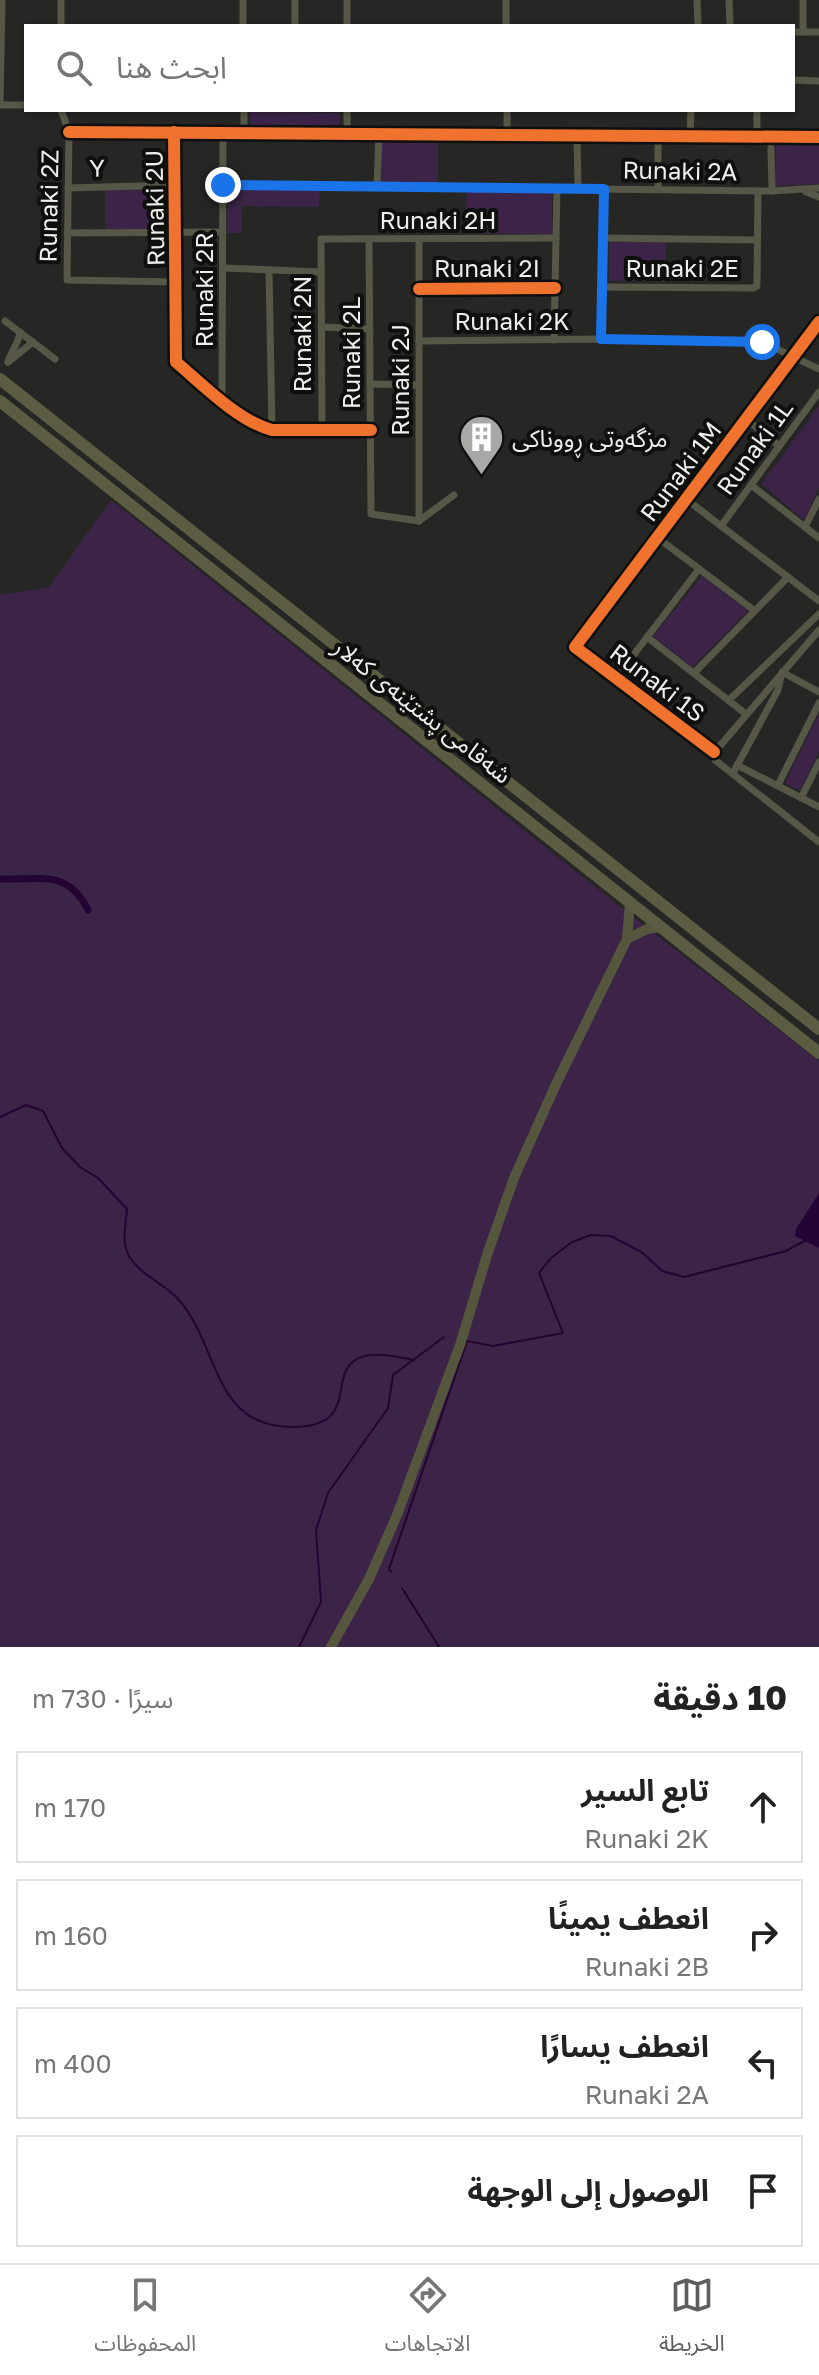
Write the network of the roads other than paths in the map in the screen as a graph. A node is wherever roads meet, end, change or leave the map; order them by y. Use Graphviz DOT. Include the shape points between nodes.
graph roads {
  1 [pos="2,0"];
  2 [pos="61,0"];
  3 [pos="243,0"];
  4 [pos="295,0"];
  5 [pos="347,0"];
  6 [pos="506,0"];
  7 [pos="697,0"];
  8 [pos="729,0"];
  9 [pos="803,0"];
  10 [pos="61,24"];
  11 [pos="243,24"];
  12 [pos="295,24"];
  13 [pos="347,24"];
  14 [pos="506,24"];
  15 [pos="698,24"];
  16 [pos="730,24"];
  17 [pos="1,27"];
  18 [pos="795,32"];
  19 [pos="803,32"];
  20 [pos="819,32"];
  21 [pos="795,80"];
  22 [pos="819,81"];
  23 [pos="0,105"];
  24 [pos="24,105"];
  25 [pos="62,112"];
  26 [pos="244,112"];
  27 [pos="347,112"];
  28 [pos="507,112"];
  29 [pos="691,112"];
  30 [pos="757,112"];
  31 [pos="69,132"];
  32 [pos="174,132"];
  33 [pos="223,133"];
  34 [pos="244,133"];
  35 [pos="347,134"];
  36 [pos="379,134"];
  37 [pos="507,135"];
  38 [pos="577,136"];
  39 [pos="658,136"];
  40 [pos="690,136"];
  41 [pos="757,137"];
  42 [pos="819,137"];
  43 [pos="771,148"];
  44 [pos="175,185"];
  45 [pos="223,185"];
  46 [pos="377,187"];
  47 [pos="68,188"];
  48 [pos="557,188"];
  49 [pos="578,188"];
  50 [pos="819,188"];
  51 [pos="604,189"];
  52 [pos="658,189"];
  53 [pos="800,190"];
  54 [pos="758,191"];
  55 [pos="772,191"];
  56 [pos="819,197"];
  57 [pos="176,232"];
  58 [pos="223,232"];
  59 [pos="68,233"];
  60 [pos="556,238"];
  61 [pos="603,238"];
  62 [pos="321,239"];
  63 [pos="369,239"];
  64 [pos="419,239"];
  65 [pos="757,240"];
  66 [pos="224,268"];
  67 [pos="269,270"];
  68 [pos="321,272"];
  69 [pos="177,282"];
  70 [pos="602,287"];
  71 [pos="555,288"];
  72 [pos="419,289"];
  73 [pos="5,321"];
  74 [pos="819,322"];
  75 [pos="321,327"];
  76 [pos="370,329"];
  77 [pos="20,332"];
  78 [pos="601,339"];
  79 [pos="554,340"];
  80 [pos="419,341"];
  81 [pos="33,342"];
  82 [pos="793,356"];
  83 [pos="55,359"];
  84 [pos="819,369"];
  85 [pos="0,379"];
  86 [pos="370,384"];
  87 [pos="419,385"];
  88 [pos="819,392"];
  89 [pos="222,400"];
  90 [pos="0,401"];
  91 [pos="746,419"];
  92 [pos="322,429"];
  93 [pos="272,430"];
  94 [pos="371,430"];
  95 [pos="779,446"];
  96 [pos="751,485"];
  97 [pos="454,495"];
  98 [pos="686,499"];
  99 [pos="819,499"];
  100 [pos="419,521"];
  101 [pos="721,526"];
  102 [pos="805,527"];
  103 [pos="658,538"];
  104 [pos="819,538"];
  105 [pos="699,569"];
  106 [pos="788,577"];
  107 [pos="819,601"];
  108 [pos="755,611"];
  109 [pos="819,614"];
  110 [pos="819,630"];
  111 [pos="647,637"];
  112 [pos="815,641"];
  113 [pos="575,647"];
  114 [pos="782,672"];
  115 [pos="694,673"];
  116 [pos="616,678"];
  117 [pos="387,686"];
  118 [pos="819,692"];
  119 [pos="729,700"];
  120 [pos="376,701"];
  121 [pos="819,703"];
  122 [pos="746,714"];
  123 [pos="714,752"];
  124 [pos="819,762"];
  125 [pos="737,765"];
  126 [pos="733,773"];
  127 [pos="778,785"];
  128 [pos="801,798"];
  129 [pos="819,807"];
  130 [pos="819,842"];
  131 [pos="630,903"];
  132 [pos="661,927"];
  133 [pos="627,939"];
  134 [pos="819,1029"];
  135 [pos="819,1053"];
  136 [pos="331,1647"];
  1 -- 17 [label="street"];
  2 -- 10 [label="street"];
  3 -- 11 [label="street"];
  4 -- 12 [label="street"];
  5 -- 13 [label="street"];
  6 -- 14 [label="street"];
  7 -- 15 [label="street"];
  8 -- 16 [label="street"];
  9 -- 19 [label="street"];
  17 -- 23 [label="street"];
  18 -- 19 [label="street"];
  19 -- 20 [label="street"];
  21 -- 22 [label="street"];
  23 -- 24 [label="street"];
  25 -- 31 [label="street"];
  26 -- 34 [label="street"];
  27 -- 35 [label="street"];
  28 -- 37 [label="street"];
  29 -- 40 [label="street"];
  30 -- 41 [label="street"];
  31 -- 32 [label="street"];
  31 -- 47 [label="street, Runaki 2Z"];
  32 -- 33 [label="street"];
  32 -- 44 [label="street, Runaki 2U"];
  33 -- 34 [label="street"];
  33 -- 45 [label="street, Runaki 2R"];
  34 -- 35 [label="street"];
  35 -- 36 [label="street"];
  36 -- 37 [label="street"];
  36 -- 46 [label="street"];
  37 -- 38 [label="street"];
  38 -- 39 [label="street"];
  38 -- 49 [label="street"];
  39 -- 40 [label="street"];
  39 -- 52 [label="street"];
  40 -- 41 [label="street"];
  41 -- 42 [label="street"];
  43 -- 55 [label="street"];
  44 -- 47 [label="street, Y"];
  44 -- 57 [label="street, Runaki 2U"];
  45 -- 46 [label="street, Runaki 2A"];
  45 -- 58 [label="street, Runaki 2R"];
  46 -- 48 [label="street, Runaki 2A"];
  47 -- 59 [label="street, Runaki 2Z"];
  48 -- 49 [label="street, Runaki 2A"];
  48 -- 60 [label="street"];
  49 -- 51 [label="street, Runaki 2A"];
  50 -- 53 [label="street, Runaki 2A"];
  51 -- 52 [label="street, Runaki 2A"];
  51 -- 61 [label="street"];
  52 -- 54 [label="street, Runaki 2A"];
  53 -- 55 [label="street, Runaki 2A"];
  53 -- 56 [label="street"];
  54 -- 55 [label="street, Runaki 2A"];
  54 -- 65 [label="street"];
  57 -- 58 [label="street"];
  57 -- 59 [label="street"];
  57 -- 69 [label="street, Runaki 2U"];
  58 -- 66 [label="street, Runaki 2R"];
  59 -- 69 [label="street, Runaki 2Z" via="67,280"];
  60 -- 64 [label="street, Runaki 2H"];
  60 -- 71 [label="street"];
  61 -- 65 [label="street"];
  61 -- 70 [label="street"];
  62 -- 63 [label="street, Runaki 2H"];
  62 -- 68 [label="street, Runaki 2N"];
  63 -- 64 [label="street, Runaki 2H"];
  63 -- 76 [label="street, Runaki 2L"];
  64 -- 72 [label="street, Runaki 2J"];
  65 -- 70 [label="street, Runaki 2E" via="758,281 753,288"];
  66 -- 67 [label="street"];
  66 -- 89 [label="street, Runaki 2R"];
  67 -- 68 [label="street"];
  67 -- 93 [label="street"];
  68 -- 75 [label="street, Runaki 2N"];
  69 -- 89 [label="street, Runaki 2U" via="176,362"];
  70 -- 78 [label="street"];
  71 -- 72 [label="street, Runaki 2I"];
  71 -- 79 [label="street"];
  72 -- 80 [label="street, Runaki 2J"];
  73 -- 77 [label="street"];
  74 -- 82 [label="street, Runaki 1M"];
  75 -- 76 [label="street"];
  75 -- 92 [label="street, Runaki 2N"];
  76 -- 86 [label="street, Runaki 2L"];
  77 -- 81 [label="street"];
  77 -- 81 [label="street" via="8,362"];
  78 -- 79 [label="street, Runaki 2K"];
  78 -- 82 [label="street, Runaki 2K" via="762,342"];
  79 -- 80 [label="street, Runaki 2K"];
  80 -- 87 [label="street, Runaki 2J"];
  81 -- 83 [label="street"];
  82 -- 84 [label="street, Runaki 2K"];
  82 -- 91 [label="street, Runaki 1M"];
  85 -- 117 [label="highway, شەقامی پشتێنەی کەلار"];
  86 -- 87 [label="street"];
  86 -- 94 [label="street, Runaki 2L"];
  87 -- 100 [label="street, Runaki 2J"];
  88 -- 95 [label="street, Runaki 1L"];
  89 -- 93 [label="street"];
  90 -- 120 [label="highway, شەقامی پشتێنەی کەلار"];
  91 -- 95 [label="street"];
  91 -- 98 [label="street, Runaki 1M"];
  92 -- 93 [label="street"];
  92 -- 94 [label="street"];
  94 -- 100 [label="street, Runaki 2L" via="371,514"];
  95 -- 96 [label="street, Runaki 1L"];
  96 -- 101 [label="street, Runaki 1L"];
  96 -- 102 [label="street"];
  97 -- 100 [label="street"];
  98 -- 101 [label="street"];
  98 -- 103 [label="street, Runaki 1M"];
  99 -- 102 [label="street"];
  101 -- 106 [label="street"];
  102 -- 104 [label="street"];
  103 -- 105 [label="street"];
  103 -- 113 [label="street, Runaki 1M"];
  105 -- 108 [label="street"];
  105 -- 111 [label="street, Runaki 1S"];
  106 -- 107 [label="street"];
  106 -- 108 [label="street"];
  108 -- 115 [label="street"];
  109 -- 119 [label="street"];
  110 -- 112 [label="street"];
  111 -- 115 [label="street"];
  111 -- 116 [label="street, Runaki 1S"];
  112 -- 114 [label="street"];
  113 -- 116 [label="street, Runaki 1S"];
  114 -- 118 [label="street"];
  114 -- 122 [label="street"];
  114 -- 125 [label="street" via="778,690"];
  115 -- 119 [label="street"];
  116 -- 123 [label="street, Runaki 1S"];
  117 -- 120 [label="highway" via="385,696"];
  117 -- 134 [label="highway, شەقامی پشتێنەی کەلار"];
  119 -- 122 [label="street"];
  120 -- 131 [label="highway, شەقامی پشتێنەی کەلار"];
  121 -- 127 [label="street"];
  122 -- 123 [label="street"];
  123 -- 126 [label="street, Runaki 1S" via="715,760"];
  124 -- 128 [label="street"];
  125 -- 126 [label="street"];
  125 -- 127 [label="street"];
  126 -- 130 [label="street, Runaki 1S"];
  127 -- 128 [label="street"];
  128 -- 129 [label="street"];
  131 -- 132 [label="highway, شەقامی پشتێنەی کەلار"];
  131 -- 133 [label="main road"];
  132 -- 133 [label="main road"];
  132 -- 135 [label="highway, شەقامی پشتێنەی کەلار"];
  133 -- 136 [label="main road" via="525,1151 397,1515"];
}
